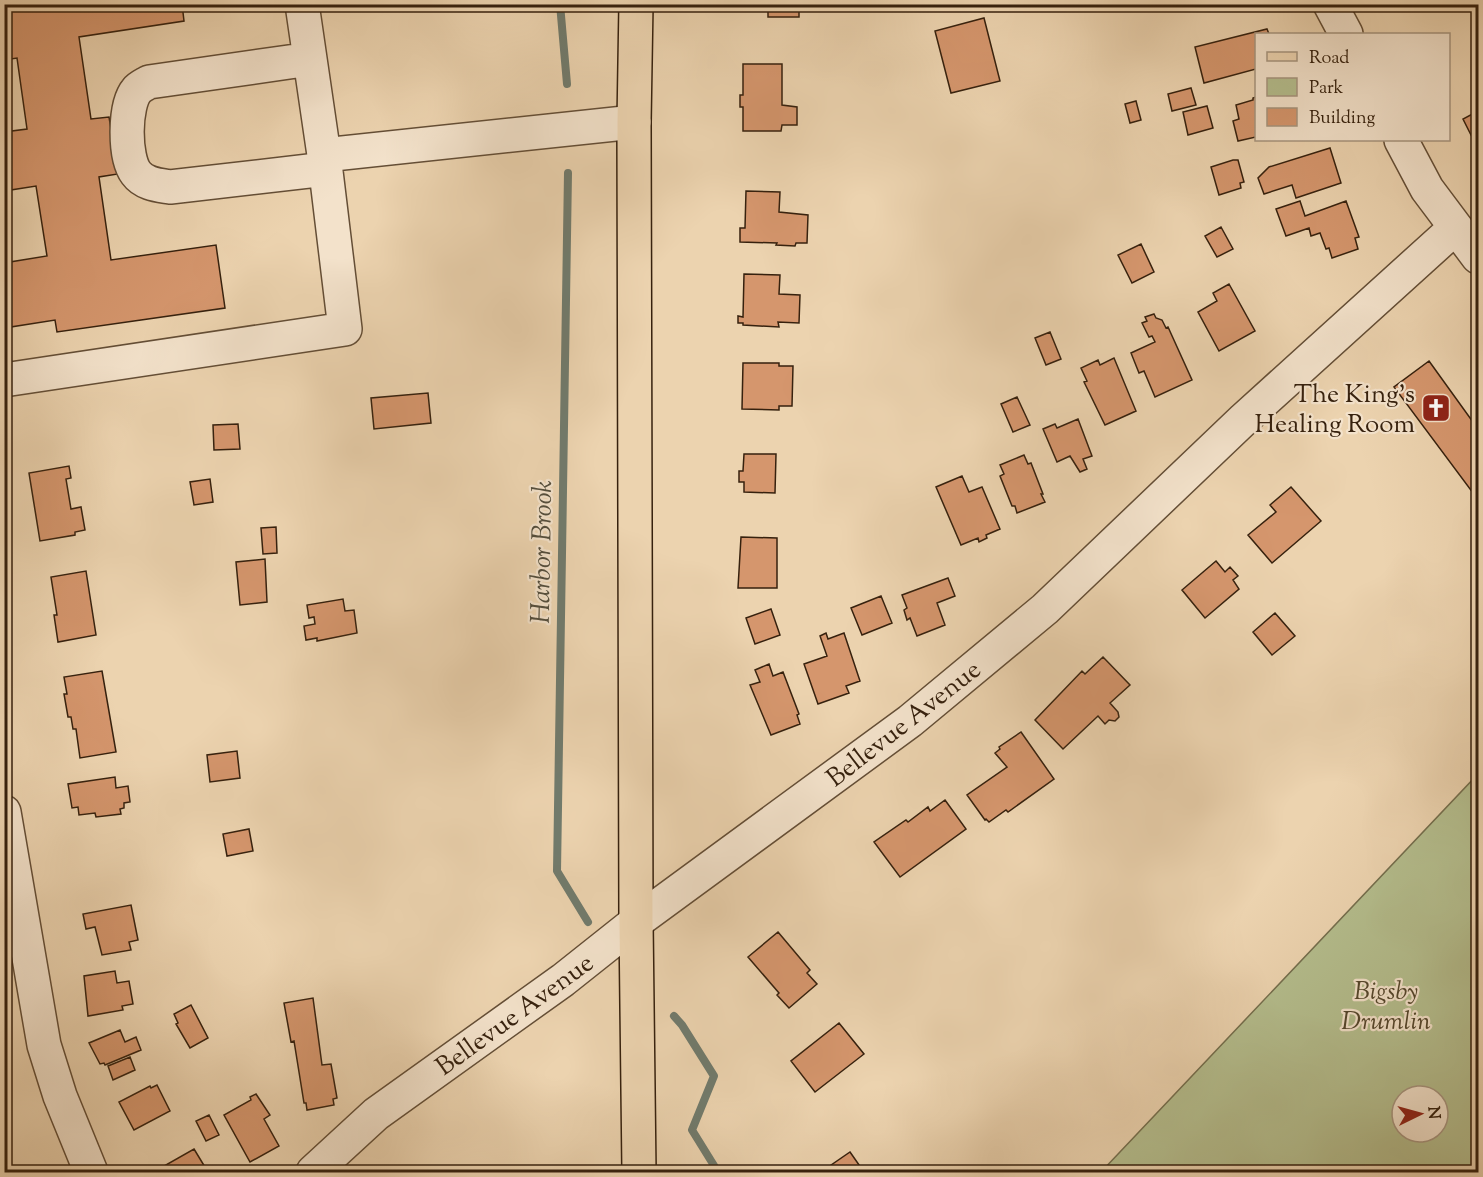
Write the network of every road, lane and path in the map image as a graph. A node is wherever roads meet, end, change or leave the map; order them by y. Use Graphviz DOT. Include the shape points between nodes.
graph roads {
  1 [pos="302,4"];
  2 [pos="636,4"];
  3 [pos="1330,4"];
  4 [pos="1345,33"];
  5 [pos="310,60"];
  6 [pos="634,122"];
  7 [pos="1402,141"];
  8 [pos="325,162"];
  9 [pos="1455,228"];
  10 [pos="1479,257"];
  11 [pos="4,380"];
  12 [pos="4,812"];
  13 [pos="636,922"];
  14 [pos="91,1173"];
  15 [pos="313,1173"];
  16 [pos="639,1173"];
  1 -- 5 [label="street"];
  2 -- 6 [label="main road"];
  3 -- 4 [label="street"];
  5 -- 8 [label="street"];
  5 -- 8 [label="street" via="149,82 137,89 130,106 129,156 135,173 149,183 170,187"];
  6 -- 8 [label="street"];
  6 -- 13 [label="main road"];
  7 -- 9 [label="street" via="1427,189"];
  8 -- 11 [label="street" via="345,330"];
  9 -- 10 [label="street"];
  9 -- 13 [label="street, Bellevue Avenue" via="1244,419 1045,609 910,721"];
  12 -- 14 [label="street" via="44,1045"];
  13 -- 15 [label="street, Bellevue Avenue" via="563,980 376,1114"];
  13 -- 16 [label="main road"];
}
